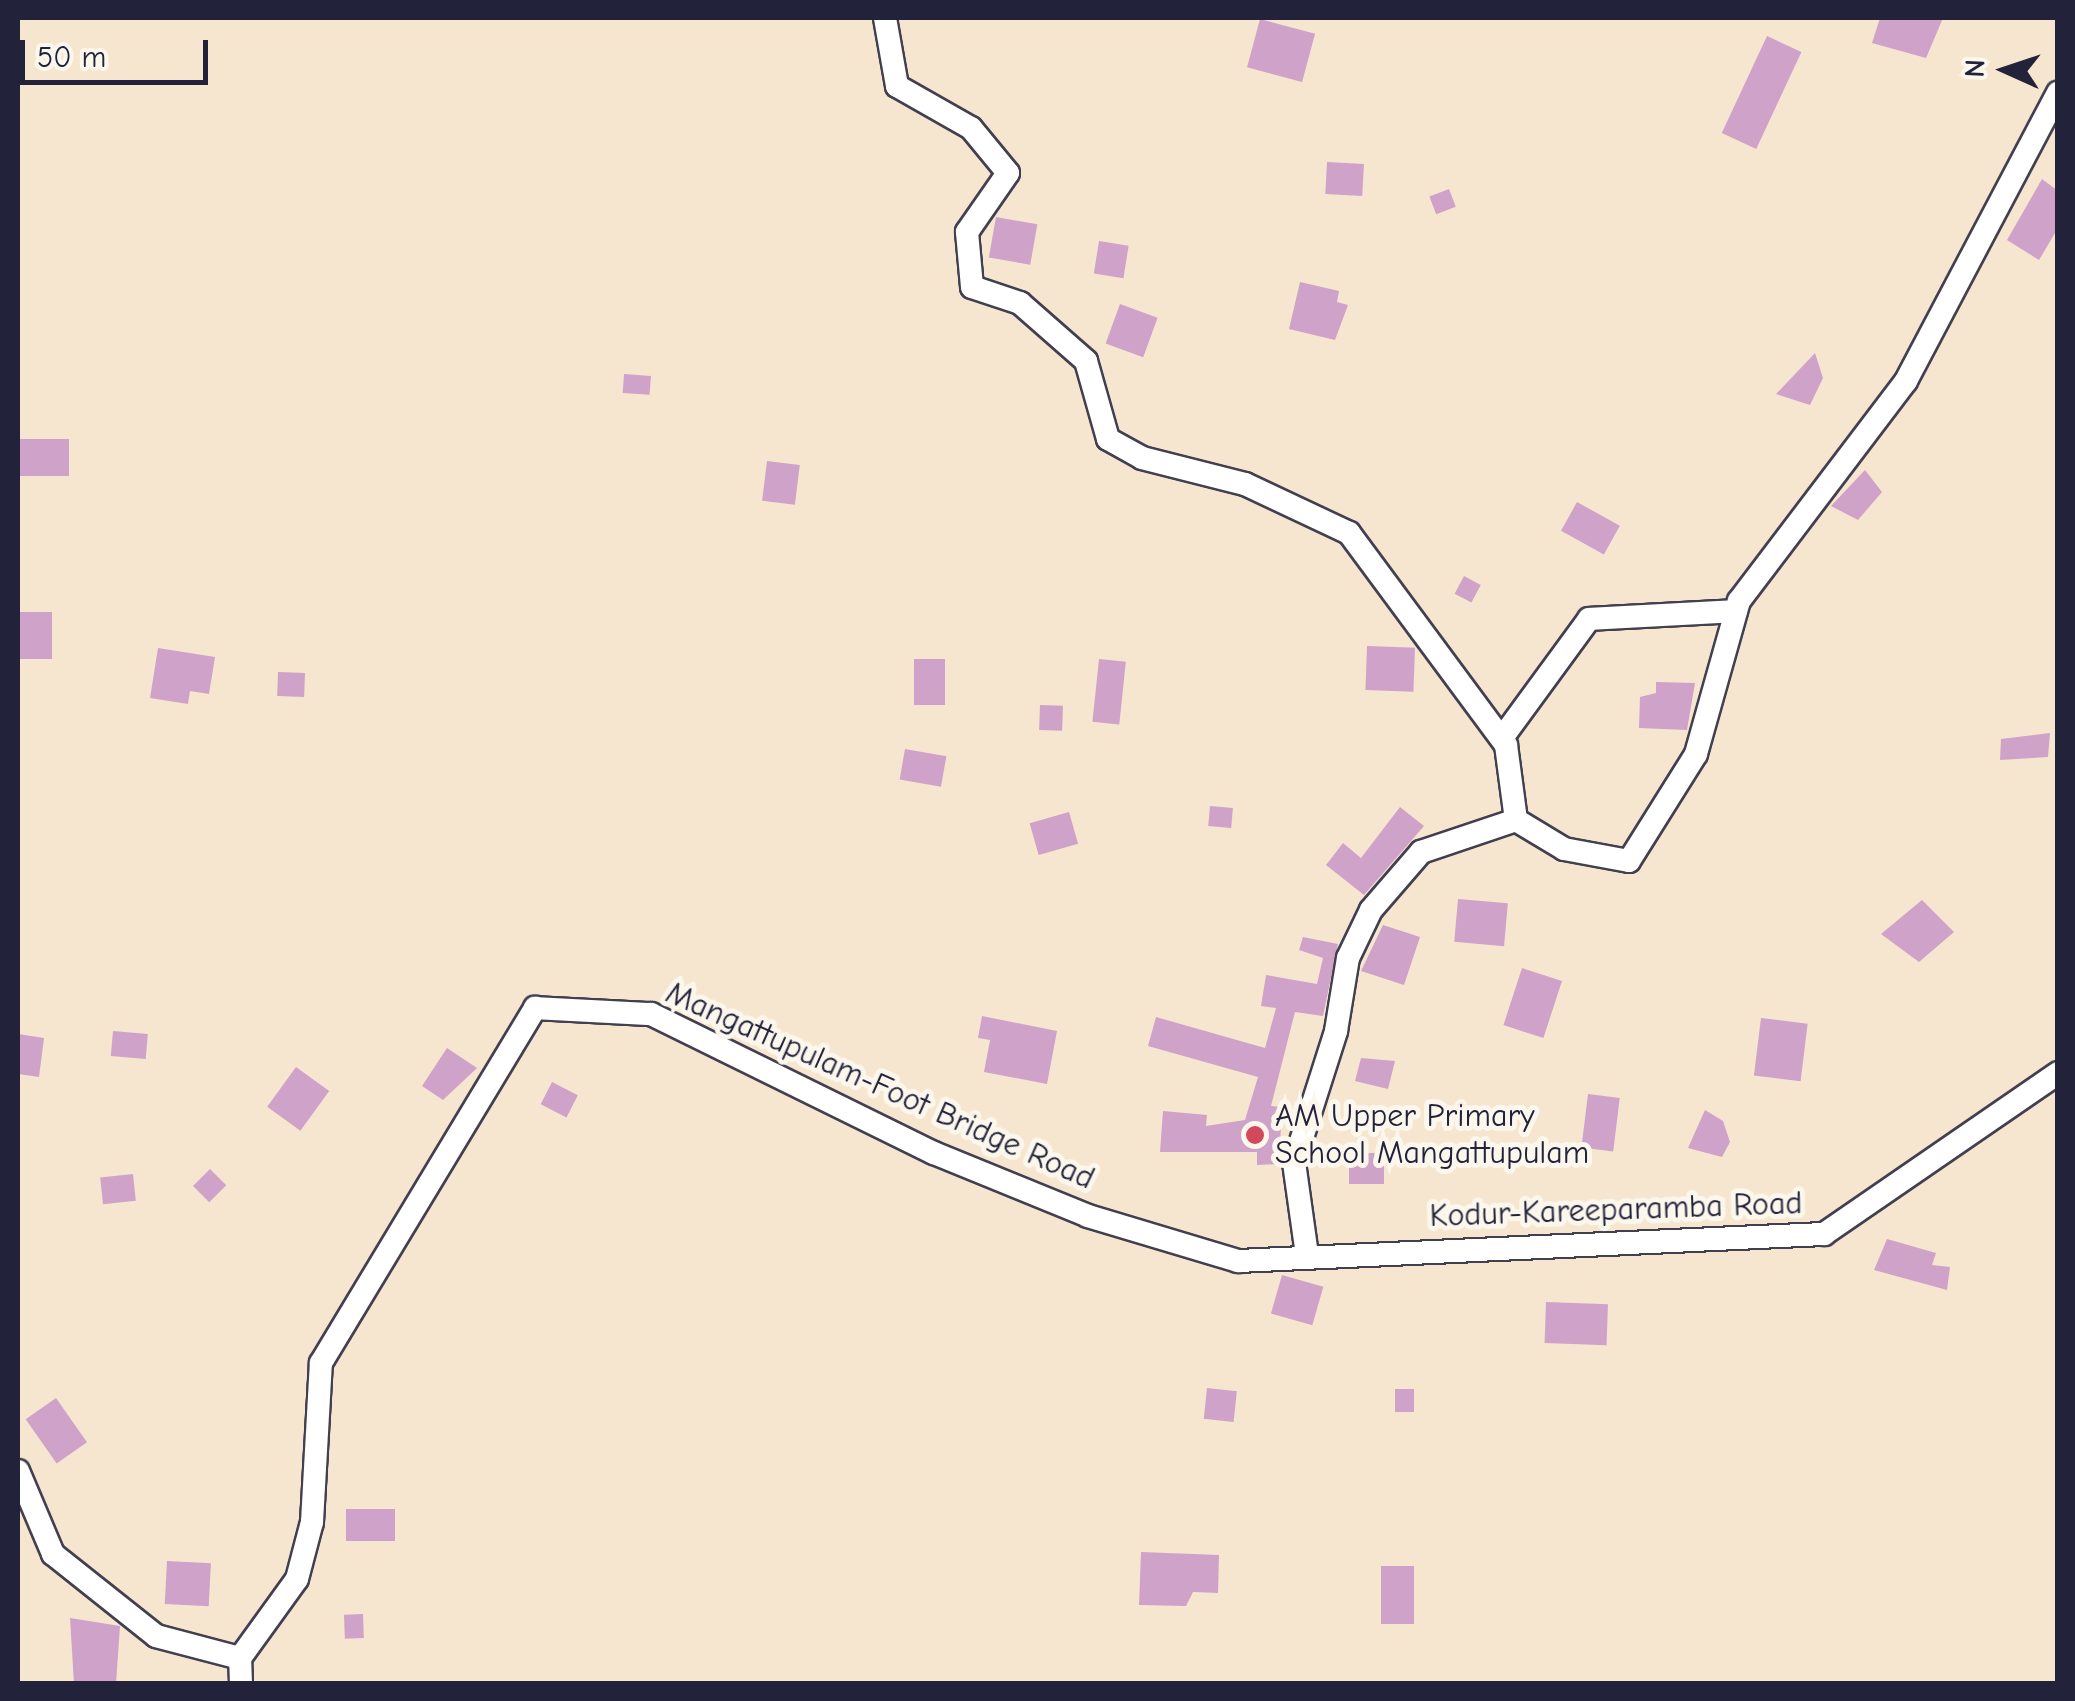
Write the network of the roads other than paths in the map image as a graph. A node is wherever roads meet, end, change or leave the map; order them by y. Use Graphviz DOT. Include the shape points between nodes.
graph roads {
  1 [pos="885,18"];
  2 [pos="2058,93"];
  3 [pos="1736,611"];
  4 [pos="1502,738"];
  5 [pos="1516,820"];
  6 [pos="2058,1073"];
  7 [pos="1307,1255"];
  8 [pos="18,1471"];
  9 [pos="240,1658"];
  10 [pos="241,1684"];
  1 -- 4 [label="street" via="897,86 970,128 1008,173 967,232 972,288 1020,304 1086,361 1108,438 1142,458 1245,484 1349,533"];
  2 -- 3 [label="street" via="1906,381"];
  3 -- 4 [label="street" via="1589,620"];
  3 -- 5 [label="street" via="1696,754 1629,861 1564,849"];
  4 -- 5 [label="street"];
  5 -- 7 [label="street" via="1421,852 1363,926 1294,1162"];
  6 -- 7 [label="street, Kodur-Kareeparamba Road" via="1824,1234"];
  7 -- 9 [label="street, Mangattupulam-Foot Bridge Road" via="1238,1262 1088,1216 934,1153 651,1014 535,1008 321,1363 312,1522 297,1578"];
  8 -- 9 [label="street" via="53,1554 156,1636"];
  9 -- 10 [label="street"];
}
